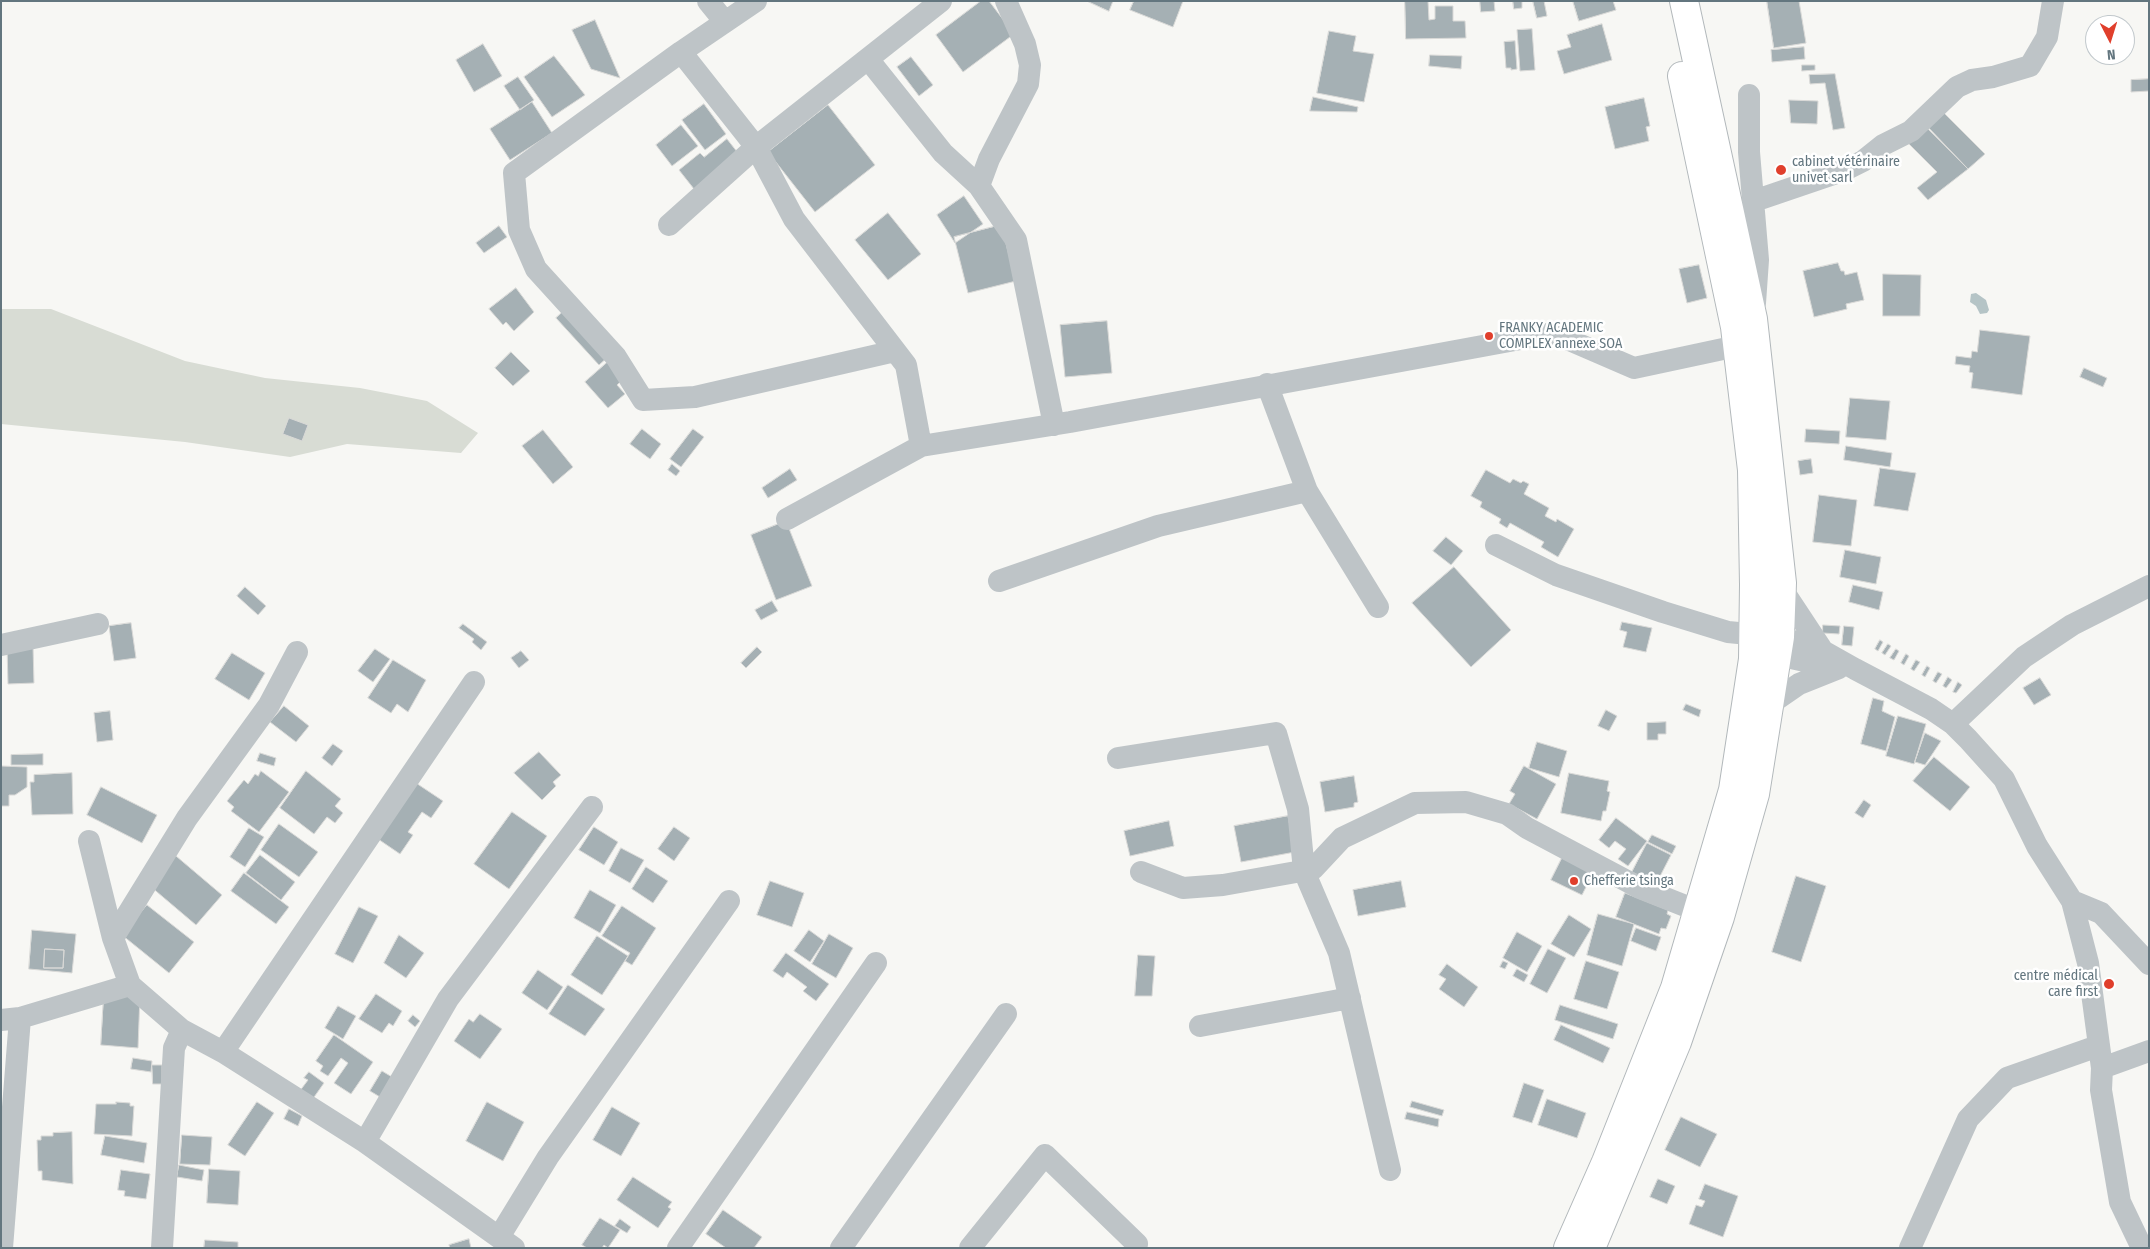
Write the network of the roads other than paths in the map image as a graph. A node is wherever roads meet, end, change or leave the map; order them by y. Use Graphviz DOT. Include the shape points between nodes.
graph roads {
  1 [pos="708,1"];
  2 [pos="756,1"];
  3 [pos="941,1"];
  4 [pos="1006,1"];
  5 [pos="1667,1"];
  6 [pos="1684,1"];
  7 [pos="2053,1"];
  8 [pos="725,22"];
  9 [pos="681,52"];
  10 [pos="868,59"];
  11 [pos="1750,95"];
  12 [pos="756,147"];
  13 [pos="979,186"];
  14 [pos="1754,201"];
  15 [pos="669,225"];
  16 [pos="1754,319"];
  17 [pos="1737,346"];
  18 [pos="895,351"];
  19 [pos="1267,384"];
  20 [pos="1054,425"];
  21 [pos="921,446"];
  22 [pos="1308,491"];
  23 [pos="787,519"];
  24 [pos="1496,545"];
  25 [pos="999,581"];
  26 [pos="2149,586"];
  27 [pos="1782,589"];
  28 [pos="1378,607"];
  29 [pos="98,624"];
  30 [pos="1759,641"];
  31 [pos="1,645"];
  32 [pos="1824,650"];
  33 [pos="297,652"];
  34 [pos="1847,669"];
  35 [pos="474,682"];
  36 [pos="1770,704"];
  37 [pos="1953,724"];
  38 [pos="1118,758"];
  39 [pos="592,807"];
  40 [pos="89,841"];
  41 [pos="1304,871"];
  42 [pos="1142,872"];
  43 [pos="729,900"];
  44 [pos="2072,900"];
  45 [pos="1698,911"];
  46 [pos="113,938"];
  47 [pos="876,963"];
  48 [pos="2149,964"];
  49 [pos="130,985"];
  50 [pos="1350,998"];
  51 [pos="1006,1014"];
  52 [pos="11,1019"];
  53 [pos="1200,1026"];
  54 [pos="182,1030"];
  55 [pos="2098,1046"];
  56 [pos="2149,1051"];
  57 [pos="223,1052"];
  58 [pos="2102,1068"];
  59 [pos="365,1142"];
  60 [pos="1390,1170"];
  61 [pos="506,1242"];
  62 [pos="2,1248"];
  63 [pos="162,1248"];
  64 [pos="678,1248"];
  65 [pos="841,1248"];
  66 [pos="970,1248"];
  67 [pos="1136,1248"];
  68 [pos="1568,1248"];
  69 [pos="1591,1248"];
  70 [pos="1910,1248"];
  71 [pos="2142,1248"];
  1 -- 8 [label="street"];
  2 -- 8 [label="street"];
  3 -- 10 [label="street"];
  4 -- 13 [label="street" via="1025,44 1030,65 1028,84 989,159"];
  5 -- 17 [label="main road"];
  6 -- 16 [label="main road"];
  7 -- 14 [label="street" via="2047,37 2030,66 1972,80 1957,87 1911,131 1883,145 1863,161"];
  8 -- 9 [label="street"];
  9 -- 12 [label="street"];
  9 -- 18 [label="street" via="514,173 519,230 536,269 616,357 644,400 695,397"];
  10 -- 12 [label="street"];
  10 -- 13 [label="street" via="943,154"];
  11 -- 14 [label="street" via="1749,152"];
  12 -- 15 [label="street"];
  12 -- 18 [label="street" via="794,219"];
  13 -- 20 [label="street" via="1016,240"];
  14 -- 16 [label="street" via="1758,260"];
  16 -- 27 [label="main road"];
  17 -- 19 [label="street" via="1634,368 1553,333"];
  17 -- 30 [label="main road" via="1752,470"];
  18 -- 21 [label="street" via="906,364"];
  19 -- 20 [label="street"];
  19 -- 22 [label="street"];
  20 -- 21 [label="street"];
  21 -- 23 [label="street"];
  22 -- 25 [label="street" via="1158,526"];
  22 -- 28 [label="street"];
  24 -- 30 [label="street" via="1556,575"];
  26 -- 37 [label="street" via="2072,625 2024,656"];
  27 -- 30 [label="main road"];
  27 -- 32 [label="street"];
  29 -- 31 [label="street"];
  30 -- 32 [label="street"];
  30 -- 34 [label="street"];
  30 -- 36 [label="main road"];
  30 -- 45 [label="main road" via="1733,790"];
  32 -- 34 [label="street"];
  33 -- 46 [label="street" via="269,705 187,818"];
  34 -- 36 [label="street" via="1799,684"];
  34 -- 37 [label="street" via="1931,709"];
  35 -- 57 [label="street"];
  36 -- 69 [label="main road" via="1755,794 1720,917 1677,1042"];
  37 -- 44 [label="street" via="2004,779 2037,846"];
  38 -- 41 [label="street" via="1276,733 1298,809"];
  39 -- 59 [label="street" via="448,999"];
  40 -- 46 [label="street"];
  41 -- 42 [label="street" via="1223,885 1183,888"];
  41 -- 45 [label="street" via="1313,869 1342,838 1415,803 1466,802 1507,814 1527,828 1640,888"];
  41 -- 50 [label="street" via="1339,953"];
  43 -- 61 [label="street" via="548,1157"];
  44 -- 48 [label="street" via="2101,913"];
  44 -- 55 [label="street" via="2088,964"];
  45 -- 68 [label="main road" via="1669,1003"];
  46 -- 49 [label="street"];
  47 -- 64 [label="street"];
  49 -- 52 [label="street"];
  49 -- 54 [label="street"];
  50 -- 53 [label="street"];
  50 -- 60 [label="street"];
  51 -- 65 [label="street"];
  52 -- 62 [label="street"];
  54 -- 57 [label="street"];
  54 -- 63 [label="street" via="174,1048"];
  55 -- 58 [label="street"];
  55 -- 70 [label="street" via="2007,1078 1968,1119"];
  56 -- 58 [label="street"];
  57 -- 59 [label="street"];
  58 -- 71 [label="street" via="2101,1090 2120,1202"];
  59 -- 61 [label="street"];
  66 -- 67 [label="street" via="1046,1155 1137,1244"];
}
